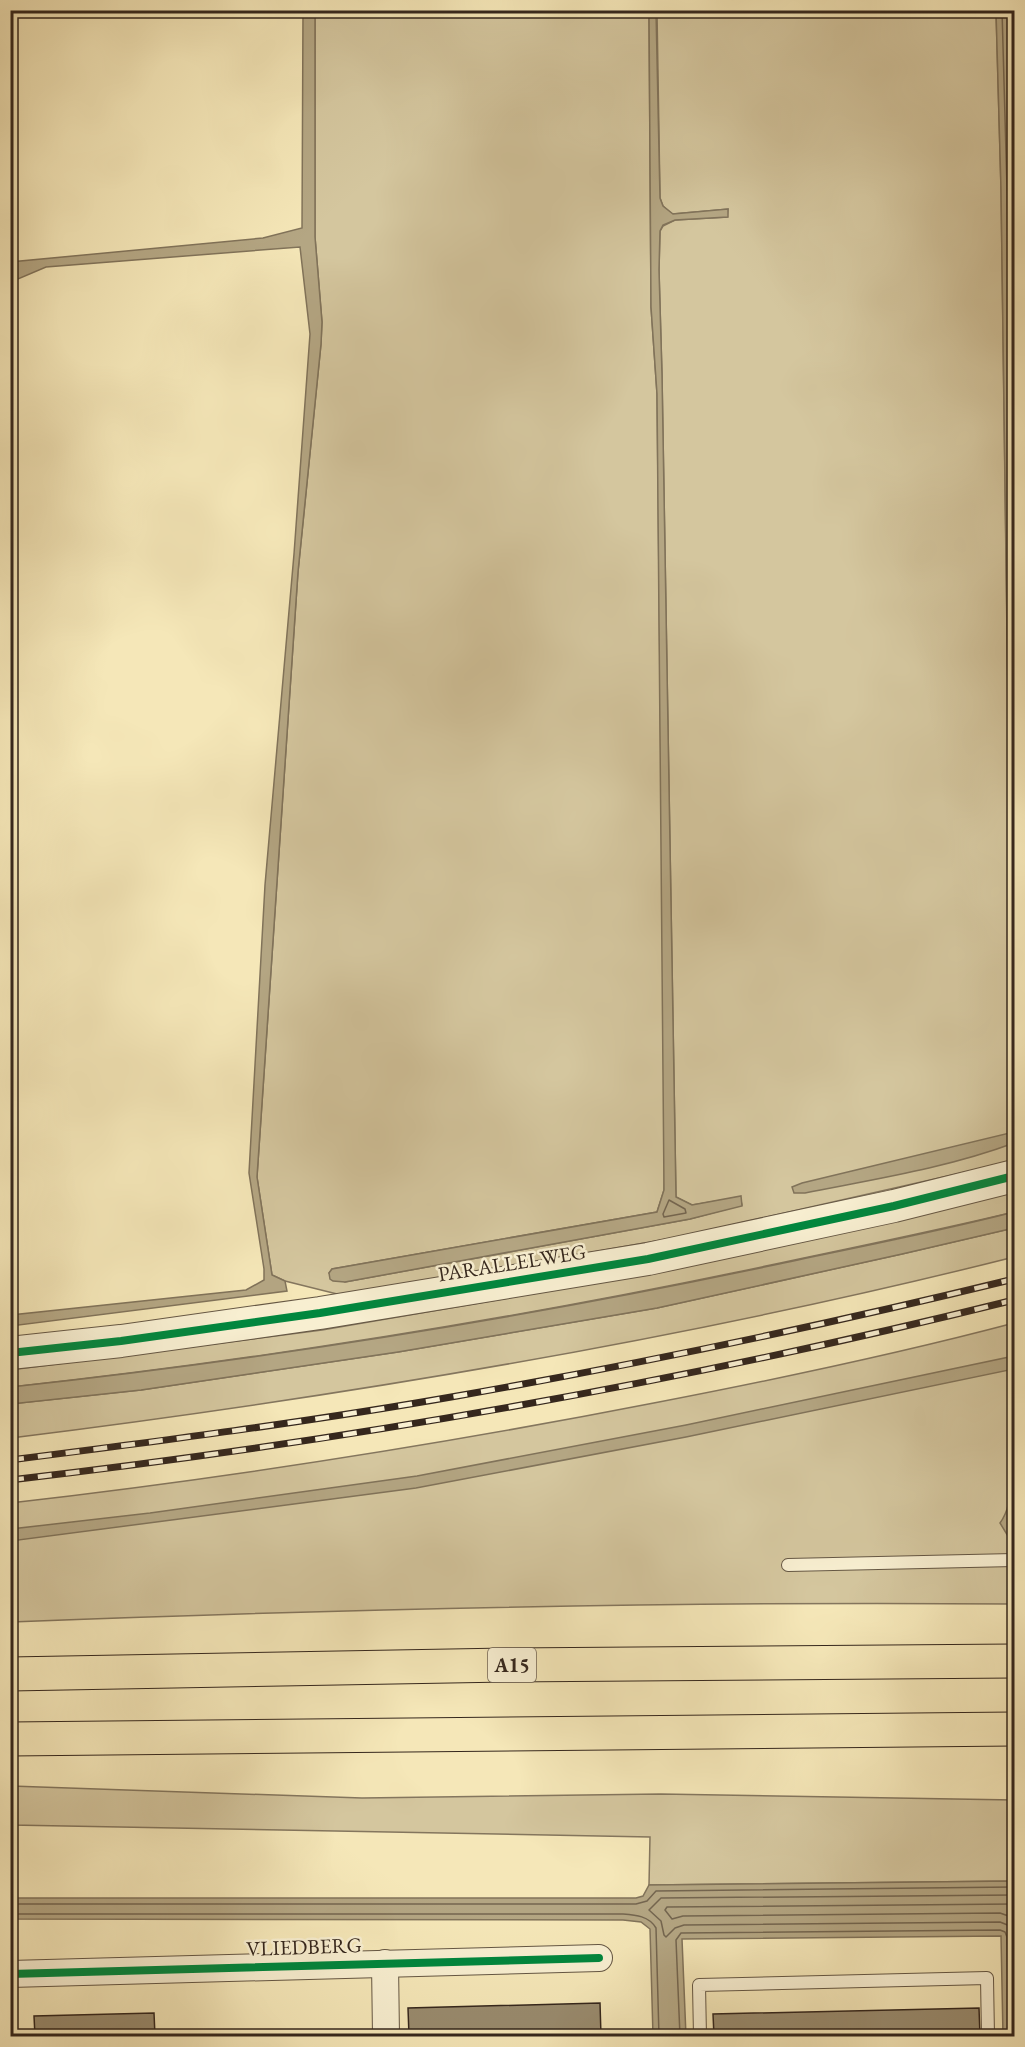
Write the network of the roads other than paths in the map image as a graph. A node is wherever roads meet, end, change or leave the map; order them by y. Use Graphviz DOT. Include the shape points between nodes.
graph roads {
  1 [pos="1014,1176"];
  2 [pos="10,1353"];
  3 [pos="1011,1560"];
  4 [pos="788,1565"];
  5 [pos="1014,1661"];
  6 [pos="10,1674"];
  7 [pos="1010,1730"];
  8 [pos="10,1739"];
  9 [pos="599,1958"];
  10 [pos="385,1963"];
  11 [pos="10,1974"];
  12 [pos="386,2037"];
  13 [pos="700,2037"];
  14 [pos="988,2037"];
  1 -- 2 [label="street, PARALLELWEG" via="637,1261 320,1313"];
  3 -- 4 [label="lane"];
  5 -- 6 [label="highway, A15"];
  7 -- 8 [label="highway"];
  9 -- 10 [label="street, VLIEDBERG"];
  10 -- 11 [label="street, VLIEDBERG"];
  10 -- 12 [label="street, VLIEDBERG"];
  13 -- 14 [label="lane" via="699,1985 987,1978"];
}
